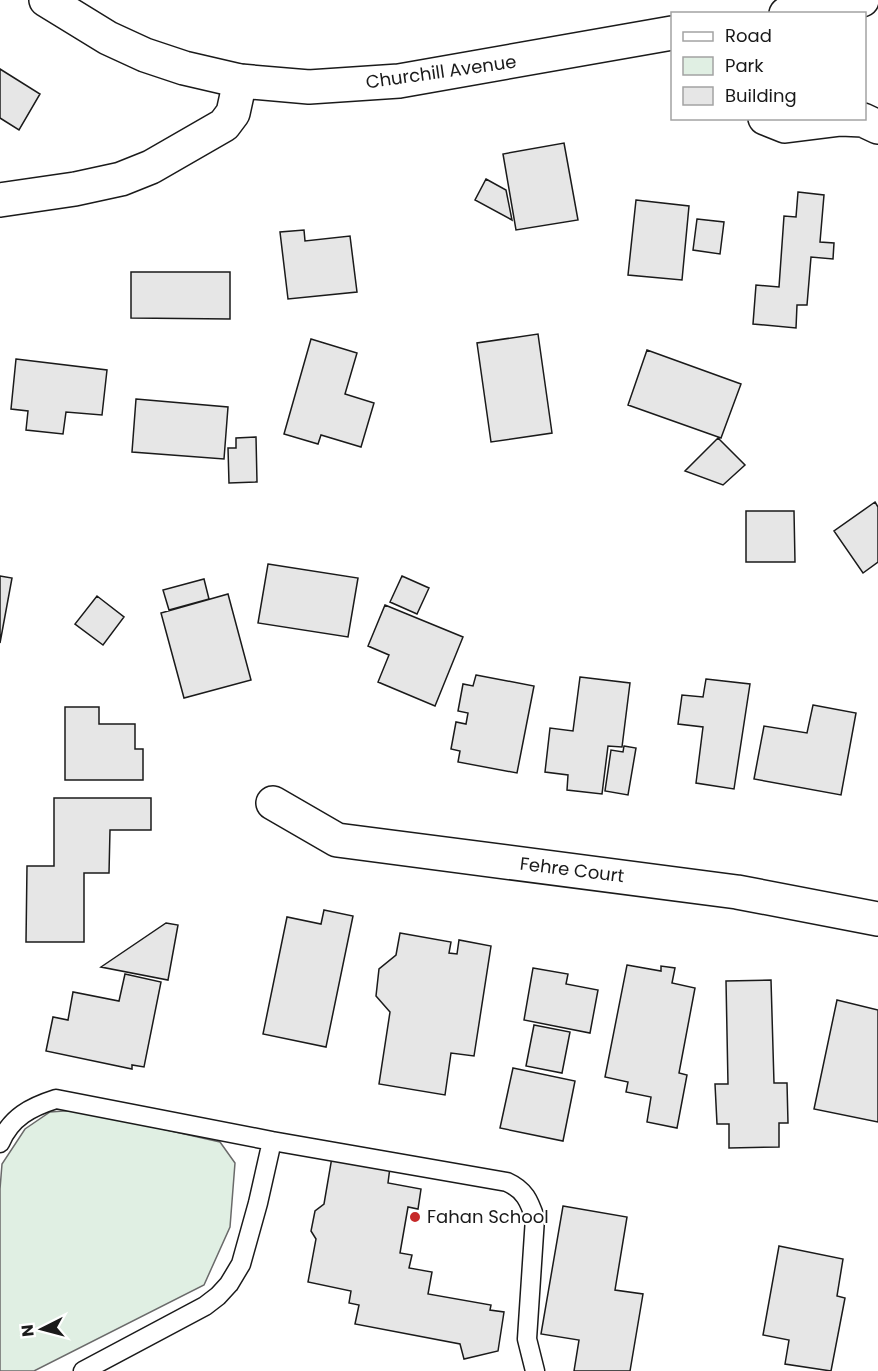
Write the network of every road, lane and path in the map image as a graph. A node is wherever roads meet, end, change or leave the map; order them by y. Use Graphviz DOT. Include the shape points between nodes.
graph roads {
  1 [pos="46,0"];
  2 [pos="862,0"];
  3 [pos="797,12"];
  4 [pos="671,33"];
  5 [pos="240,81"];
  6 [pos="770,120"];
  7 [pos="833,120"];
  8 [pos="863,120"];
  9 [pos="878,127"];
  10 [pos="0,200"];
  11 [pos="273,803"];
  12 [pos="878,919"];
  13 [pos="272,1141"];
  14 [pos="0,1143"];
  15 [pos="83,1371"];
  16 [pos="535,1371"];
  1 -- 5 [label="street, Churchill Avenue" via="108,38 145,55"];
  2 -- 3 [label="street"];
  4 -- 5 [label="street, Churchill Avenue" via="399,81 309,87"];
  5 -- 10 [label="street" via="233,113 224,125 151,167 121,179"];
  6 -- 7 [label="street" via="784,126"];
  8 -- 9 [label="street"];
  11 -- 12 [label="street, Fehre Court" via="337,840 738,892"];
  13 -- 14 [label="lane" via="56,1099 25,1111"];
  13 -- 15 [label="lane" via="241,1264 229,1284 205,1306"];
  13 -- 16 [label="lane" via="517,1186 530,1202 535,1218 527,1339"];
}
